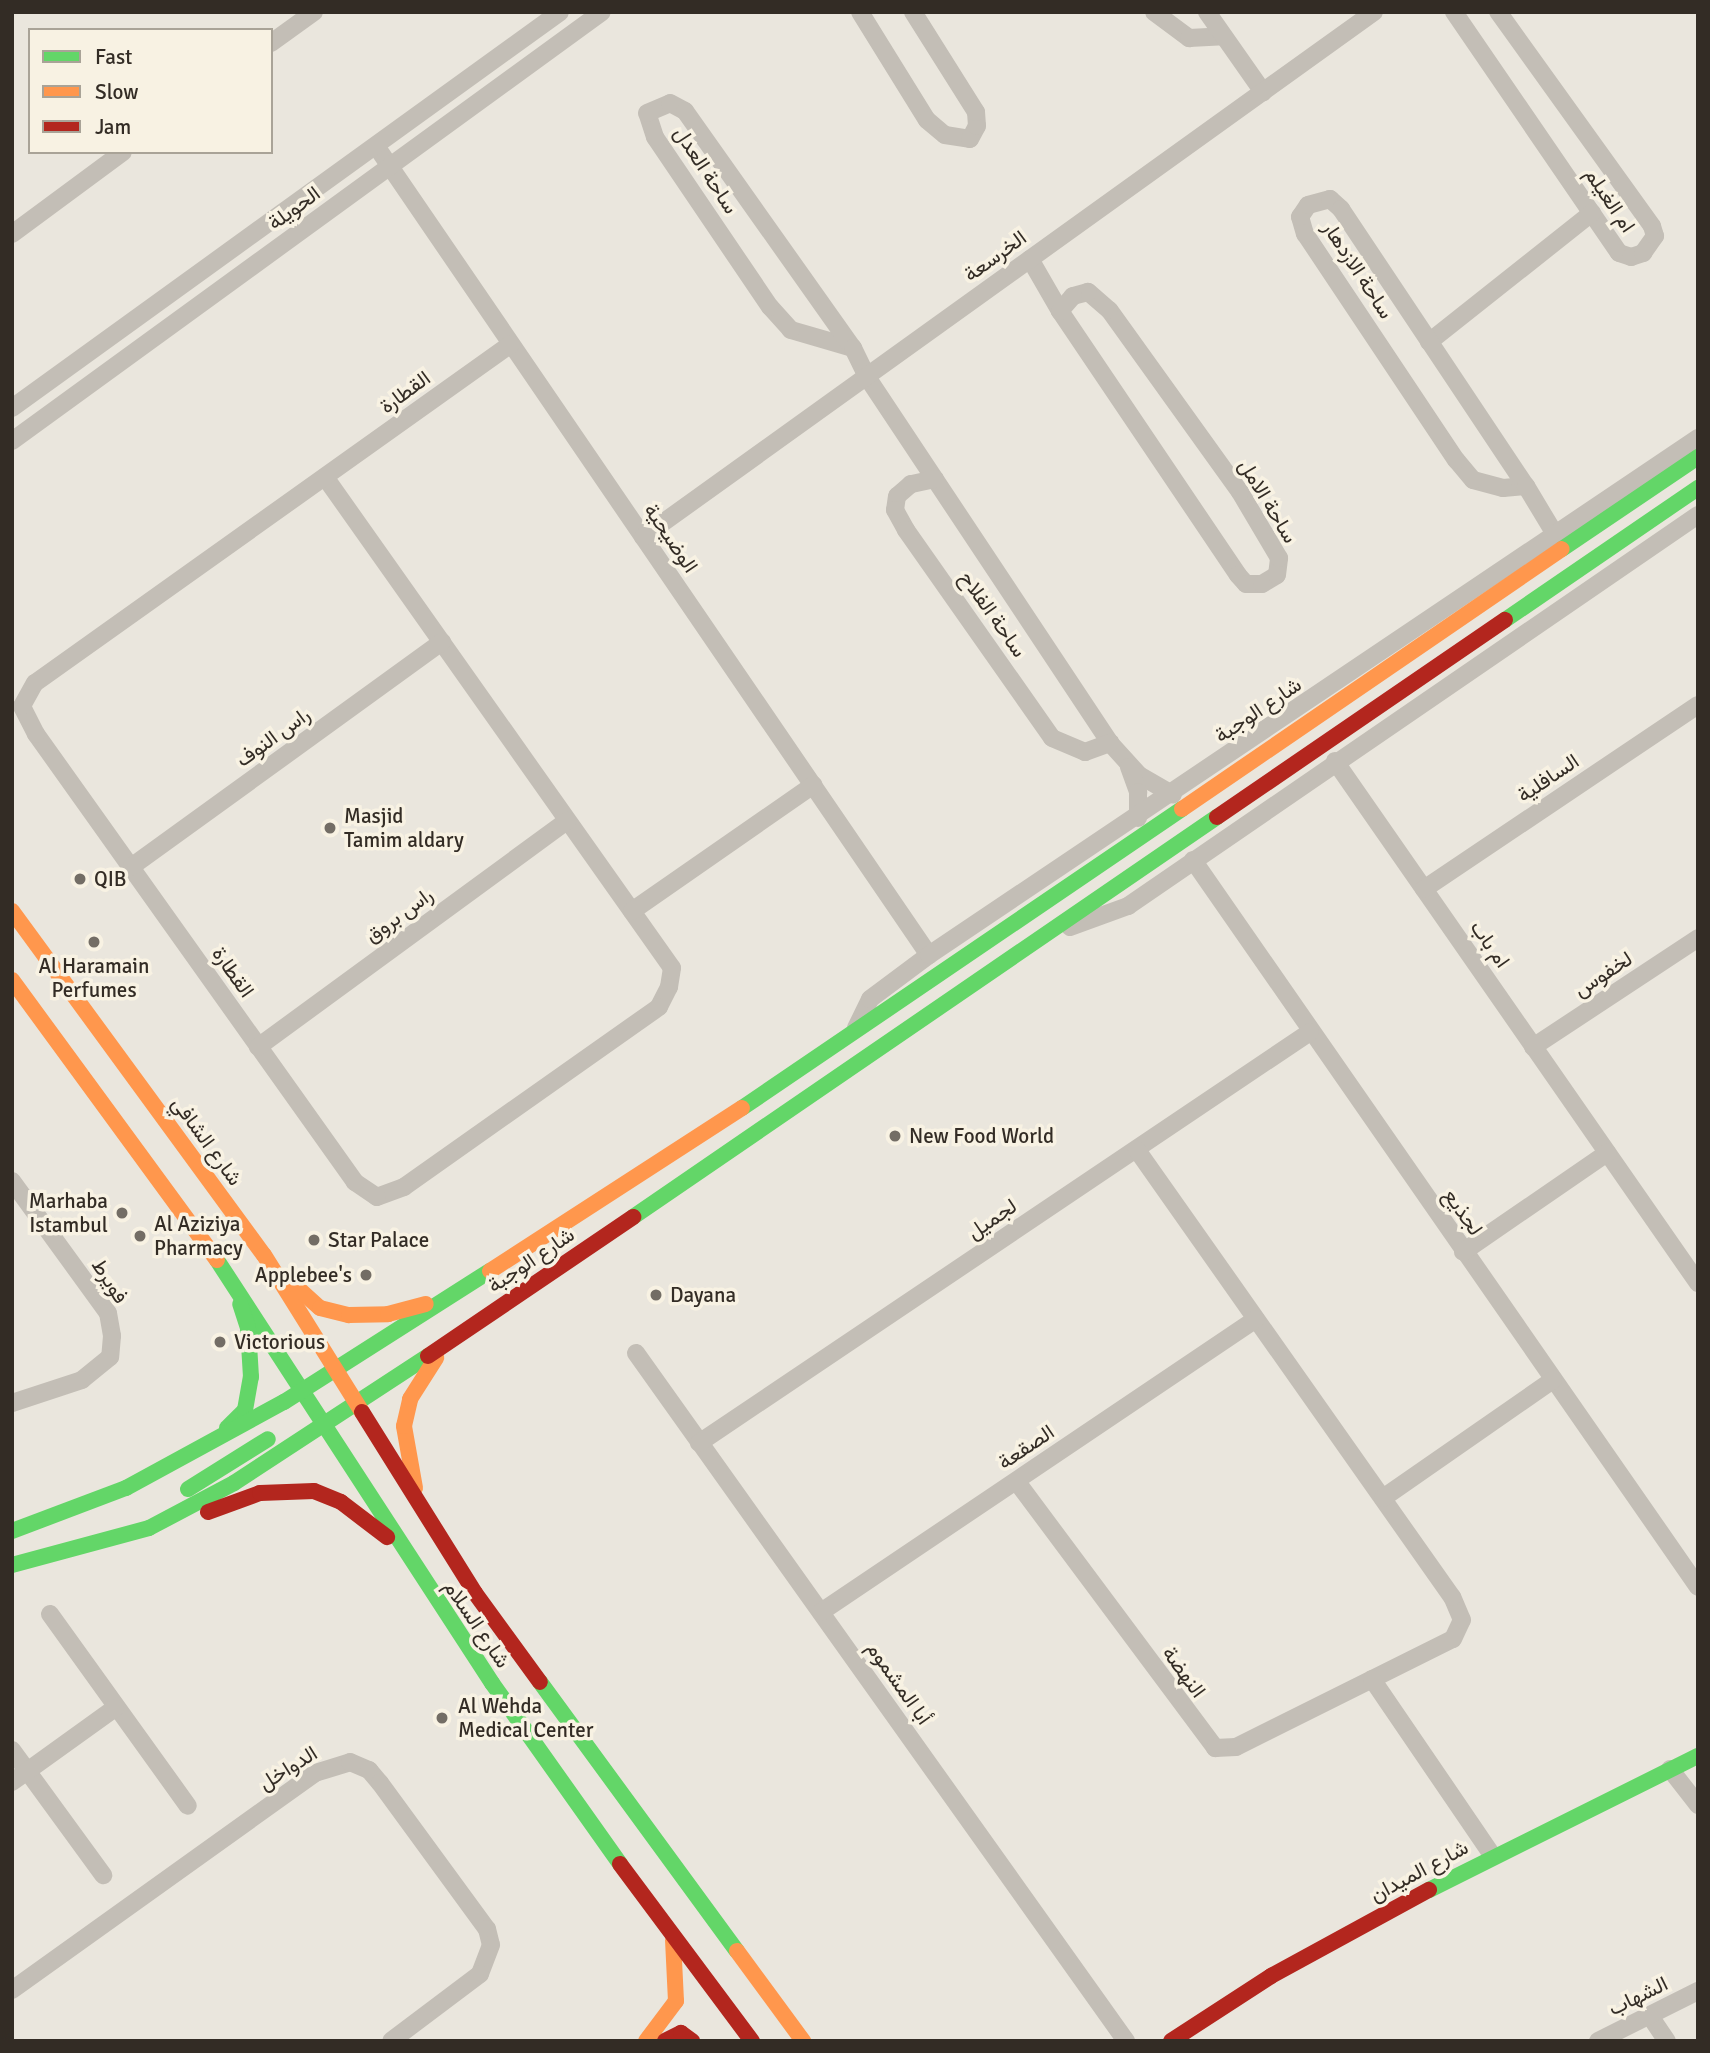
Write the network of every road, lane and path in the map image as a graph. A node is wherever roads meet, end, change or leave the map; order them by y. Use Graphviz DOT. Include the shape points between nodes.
graph roads {
  1 [pos="559,12"];
  2 [pos="860,12"];
  3 [pos="914,12"];
  4 [pos="1154,12"];
  5 [pos="1208,12"];
  6 [pos="1374,12"];
  7 [pos="1454,12"];
  8 [pos="1498,12"];
  9 [pos="312,13"];
  10 [pos="591,15"];
  11 [pos="1223,36"];
  12 [pos="273,42"];
  13 [pos="1263,92"];
  14 [pos="376,146"];
  15 [pos="120,154"];
  16 [pos="390,166"];
  17 [pos="1592,213"];
  18 [pos="15,227"];
  19 [pos="1030,259"];
  20 [pos="1060,311"];
  21 [pos="1429,342"];
  22 [pos="511,344"];
  23 [pos="853,348"];
  24 [pos="56,376"];
  25 [pos="867,377"];
  26 [pos="72,398"];
  27 [pos="12,408"];
  28 [pos="1698,438"];
  29 [pos="12,441"];
  30 [pos="1698,457"];
  31 [pos="325,477"];
  32 [pos="935,479"];
  33 [pos="1526,486"];
  34 [pos="1698,488"];
  35 [pos="1698,515"];
  36 [pos="643,537"];
  37 [pos="1556,537"];
  38 [pos="442,642"];
  39 [pos="1698,705"];
  40 [pos="1110,743"];
  41 [pos="1335,761"];
  42 [pos="1129,767"];
  43 [pos="813,785"];
  44 [pos="1173,795"];
  45 [pos="1138,818"];
  46 [pos="567,821"];
  47 [pos="1193,860"];
  48 [pos="131,867"];
  49 [pos="1424,889"];
  50 [pos="12,911"];
  51 [pos="632,911"];
  52 [pos="1047,936"];
  53 [pos="1698,938"];
  54 [pos="929,956"];
  55 [pos="12,980"];
  56 [pos="856,1028"];
  57 [pos="1310,1032"];
  58 [pos="258,1047"];
  59 [pos="1533,1047"];
  60 [pos="749,1104"];
  61 [pos="1137,1150"];
  62 [pos="1607,1153"];
  63 [pos="144,1160"];
  64 [pos="12,1181"];
  65 [pos="1463,1252"];
  66 [pos="264,1255"];
  67 [pos="233,1282"];
  68 [pos="1698,1283"];
  69 [pos="452,1297"];
  70 [pos="1256,1319"];
  71 [pos="456,1338"];
  72 [pos="636,1353"];
  73 [pos="1553,1380"];
  74 [pos="325,1396"];
  75 [pos="12,1403"];
  76 [pos="354,1405"];
  77 [pos="351,1430"];
  78 [pos="217,1438"];
  79 [pos="699,1443"];
  80 [pos="364,1448"];
  81 [pos="1017,1482"];
  82 [pos="1383,1498"];
  83 [pos="421,1511"];
  84 [pos="149,1528"];
  85 [pos="12,1531"];
  86 [pos="401,1549"];
  87 [pos="68,1550"];
  88 [pos="12,1565"];
  89 [pos="1698,1587"];
  90 [pos="475,1593"];
  91 [pos="821,1612"];
  92 [pos="50,1614"];
  93 [pos="1372,1679"];
  94 [pos="115,1708"];
  95 [pos="12,1750"];
  96 [pos="1698,1756"];
  97 [pos="1670,1769"];
  98 [pos="27,1772"];
  99 [pos="12,1782"];
  100 [pos="1698,1805"];
  101 [pos="188,1806"];
  102 [pos="1492,1855"];
  103 [pos="103,1875"];
  104 [pos="673,1939"];
  105 [pos="12,1990"];
  106 [pos="1698,1991"];
  107 [pos="1650,2015"];
  108 [pos="391,2041"];
  109 [pos="646,2041"];
  110 [pos="666,2041"];
  111 [pos="692,2041"];
  112 [pos="752,2041"];
  113 [pos="803,2041"];
  114 [pos="1126,2041"];
  115 [pos="1171,2041"];
  116 [pos="1598,2041"];
  117 [pos="1667,2041"];
  1 -- 14 [label="street, الحويلة"];
  2 -- 3 [label="street" via="927,120 945,135 970,139 977,126 976,112"];
  4 -- 11 [label="street" via="1189,38"];
  5 -- 11 [label="street"];
  6 -- 13 [label="street, الخرسعة"];
  7 -- 17 [label="street, ام الغيلم"];
  8 -- 17 [label="street, ام الغيلم" via="1640,208 1655,236 1643,253 1625,257"];
  9 -- 12 [label="street"];
  10 -- 16 [label="street, الحويلة"];
  11 -- 13 [label="street"];
  13 -- 19 [label="street, الخرسعة"];
  14 -- 16 [label="street, الوضيحية"];
  14 -- 24 [label="street, الحويلة"];
  15 -- 18 [label="street"];
  16 -- 22 [label="street, الوضيحية"];
  16 -- 26 [label="street, الحويلة"];
  17 -- 21 [label="street"];
  19 -- 20 [label="street, ساحة الامل"];
  19 -- 25 [label="street, الخرسعة"];
  20 -- 20 [label="street, ساحة الامل" via="1238,575 1246,584 1262,584 1277,575 1279,558 1240,492 1109,310 1088,292 1073,296"];
  21 -- 33 [label="street, ساحة الازدهار"];
  21 -- 33 [label="street, ساحة الازدهار" via="1341,209 1330,199 1308,205 1300,217 1305,234 1456,460 1473,480 1503,488"];
  22 -- 31 [label="street, القطارة"];
  22 -- 36 [label="street, الوضيحية"];
  23 -- 23 [label="street, ساحة العدل" via="685,111 670,103 647,113 655,137 770,307 791,330"];
  23 -- 25 [label="street, ساحة العدل"];
  24 -- 26 [label="street"];
  24 -- 27 [label="street, الحويلة"];
  25 -- 32 [label="street, ساحة الفلاح"];
  25 -- 36 [label="street, الخرسعة"];
  26 -- 29 [label="street, الحويلة"];
  28 -- 37 [label="street, شارع الوجبة"];
  30 -- 56 [label="main road, شارع الوجبة"];
  31 -- 38 [label="street, القطارة"];
  31 -- 48 [label="street, القطارة" via="35,683 22,706 36,734"];
  32 -- 40 [label="street, ساحة الفلاح"];
  32 -- 40 [label="street, ساحة الفلاح" via="911,484 897,496 895,510 906,530 1052,738 1085,752"];
  33 -- 37 [label="street, ساحة الازدهار"];
  34 -- 52 [label="main road, شارع الوجبة"];
  35 -- 41 [label="street, شارع الوجبة"];
  36 -- 43 [label="street, الوضيحية"];
  37 -- 44 [label="street, شارع الوجبة"];
  38 -- 46 [label="street, القطارة"];
  38 -- 48 [label="street, راس النوف"];
  39 -- 49 [label="street, السافلية"];
  40 -- 42 [label="street, ساحة الفلاح"];
  41 -- 47 [label="street, شارع الوجبة"];
  41 -- 49 [label="street, ام باب"];
  42 -- 44 [label="street, ساحة الفلاح"];
  42 -- 45 [label="street, ساحة الفلاح" via="1138,792"];
  43 -- 51 [label="street"];
  43 -- 54 [label="street, الوضيحية"];
  44 -- 45 [label="street, شارع الوجبة"];
  45 -- 54 [label="street, شارع الوجبة"];
  46 -- 51 [label="street, القطارة"];
  46 -- 58 [label="street, راس بروق"];
  47 -- 52 [label="street, شارع الوجبة" via="1128,906"];
  47 -- 57 [label="street, لجذيع"];
  48 -- 58 [label="street, القطارة"];
  49 -- 59 [label="street, ام باب"];
  50 -- 66 [label="main road, شارع الشافي"];
  51 -- 58 [label="street, القطارة" via="672,968 659,1007 395,1191 377,1197 355,1182"];
  52 -- 71 [label="main road, شارع الوجبة"];
  53 -- 59 [label="street, لخفوس"];
  54 -- 56 [label="street, شارع الوجبة" via="870,999"];
  55 -- 63 [label="main road"];
  56 -- 60 [label="main road, شارع الوجبة"];
  57 -- 61 [label="street, لجميل"];
  57 -- 65 [label="street, لجذيع"];
  59 -- 62 [label="street, ام باب"];
  60 -- 69 [label="main road, شارع الوجبة" via="656,1160"];
  60 -- 74 [label="main road" via="667,1170"];
  61 -- 70 [label="street, النهضة"];
  61 -- 79 [label="street, لجميل"];
  62 -- 65 [label="street"];
  62 -- 68 [label="street, ام باب"];
  63 -- 67 [label="main road"];
  63 -- 74 [label="main road" via="232,1260"];
  64 -- 75 [label="street, فويرط" via="108,1313 112,1336 110,1357 82,1380"];
  65 -- 73 [label="street, لجذيع"];
  66 -- 69 [label="main road" via="320,1308 349,1315 388,1314"];
  66 -- 74 [label="main road, شارع الشافي"];
  67 -- 74 [label="main road"];
  67 -- 78 [label="main road" via="248,1328 251,1377 245,1410"];
  69 -- 74 [label="main road, شارع الوجبة"];
  70 -- 81 [label="street, الصقعة"];
  70 -- 82 [label="street, النهضة"];
  71 -- 76 [label="main road, شارع الوجبة"];
  71 -- 83 [label="main road" via="422,1375 404,1426"];
  72 -- 79 [label="street, أبا المشموم"];
  73 -- 82 [label="street"];
  73 -- 89 [label="street, لجذيع"];
  74 -- 76 [label="main road"];
  74 -- 77 [label="main road"];
  74 -- 78 [label="main road, شارع الوجبة"];
  74 -- 84 [label="main road, شارع الوجبة" via="234,1483"];
  74 -- 86 [label="main road, شارع السلام"];
  74 -- 87 [label="main road" via="296,1421 156,1510"];
  76 -- 83 [label="main road, شارع السلام"];
  78 -- 85 [label="main road, شارع الوجبة" via="126,1488"];
  79 -- 91 [label="street, أبا المشموم"];
  80 -- 90 [label="main road" via="433,1552"];
  81 -- 91 [label="street, الصقعة"];
  81 -- 93 [label="street, النهضة" via="1215,1748 1237,1747"];
  82 -- 93 [label="street, النهضة" via="1452,1597 1462,1620 1453,1639"];
  83 -- 90 [label="main road, شارع السلام"];
  84 -- 86 [label="main road" via="260,1493 314,1491 341,1502"];
  84 -- 87 [label="main road, شارع الوجبة"];
  86 -- 104 [label="main road, شارع السلام"];
  87 -- 88 [label="main road, شارع الوجبة"];
  90 -- 113 [label="main road, شارع السلام"];
  91 -- 114 [label="street, أبا المشموم"];
  92 -- 94 [label="street"];
  93 -- 102 [label="street"];
  94 -- 98 [label="street"];
  94 -- 101 [label="street"];
  95 -- 98 [label="street"];
  96 -- 97 [label="main road, شارع الميدان"];
  97 -- 100 [label="street"];
  97 -- 102 [label="main road, شارع الميدان"];
  98 -- 99 [label="street"];
  98 -- 103 [label="street"];
  102 -- 115 [label="main road, شارع الميدان" via="1271,1976"];
  104 -- 109 [label="main road" via="676,2001"];
  104 -- 112 [label="main road, شارع السلام"];
  105 -- 108 [label="street, الدواخل" via="315,1773 350,1762 369,1770 380,1783 487,1929 491,1945 481,1974"];
  106 -- 107 [label="street, الشهاب"];
  107 -- 116 [label="street, الشهاب"];
  107 -- 117 [label="street"];
  110 -- 111 [label="main road" via="681,2033"];
}
